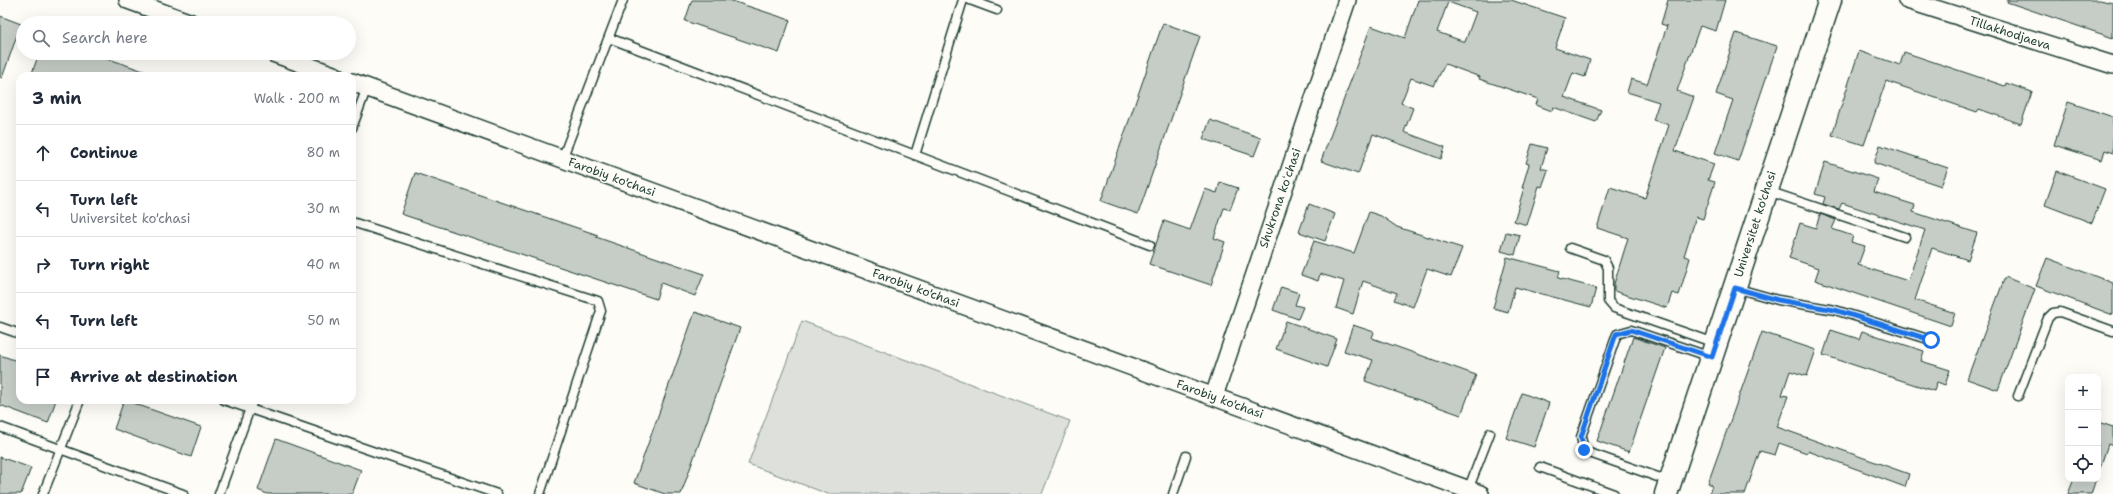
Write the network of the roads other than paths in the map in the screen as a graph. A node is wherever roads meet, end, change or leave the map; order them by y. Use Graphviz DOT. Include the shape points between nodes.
graph roads {
  1 [pos="128,0"];
  2 [pos="623,0"];
  3 [pos="963,0"];
  4 [pos="970,0"];
  5 [pos="1347,0"];
  6 [pos="1830,0"];
  7 [pos="1907,0"];
  8 [pos="997,10"];
  9 [pos="172,16"];
  10 [pos="608,38"];
  11 [pos="292,60"];
  12 [pos="2113,65"];
  13 [pos="325,72"];
  14 [pos="359,85"];
  15 [pos="356,103"];
  16 [pos="915,155"];
  17 [pos="562,159"];
  18 [pos="1766,191"];
  19 [pos="356,223"];
  20 [pos="1905,237"];
  21 [pos="1150,245"];
  22 [pos="1570,248"];
  23 [pos="1735,288"];
  24 [pos="0,327"];
  25 [pos="2113,331"];
  26 [pos="16,333"];
  27 [pos="1931,340"];
  28 [pos="1714,351"];
  29 [pos="1214,396"];
  30 [pos="2018,396"];
  31 [pos="78,404"];
  32 [pos="236,404"];
  33 [pos="252,404"];
  34 [pos="250,409"];
  35 [pos="0,427"];
  36 [pos="1490,433"];
  37 [pos="60,450"];
  38 [pos="1186,456"];
  39 [pos="1540,467"];
  40 [pos="1668,488"];
  41 [pos="1474,492"];
  42 [pos="43,494"];
  43 [pos="183,494"];
  44 [pos="219,494"];
  45 [pos="497,494"];
  46 [pos="540,494"];
  47 [pos="1173,494"];
  48 [pos="1614,494"];
  1 -- 9 [label="street"];
  2 -- 10 [label="lane"];
  3 -- 16 [label="lane"];
  4 -- 8 [label="lane"];
  5 -- 29 [label="street, Shukrona koʻchasi"];
  6 -- 18 [label="main road, Universitet ko'chasi"];
  7 -- 12 [label="street, Tillakhodjaeva"];
  10 -- 16 [label="lane"];
  10 -- 17 [label="lane"];
  11 -- 13 [label="street"];
  14 -- 15 [label="lane"];
  14 -- 17 [label="street, Farobiy ko'chasi"];
  16 -- 21 [label="lane"];
  17 -- 29 [label="street, Farobiy ko'chasi"];
  18 -- 20 [label="lane"];
  18 -- 23 [label="main road, Universitet ko'chasi"];
  19 -- 46 [label="lane" via="598,301 601,311"];
  22 -- 28 [label="lane" via="1604,260 1608,268 1608,301 1614,308"];
  23 -- 27 [label="lane" via="1778,300 1835,310"];
  23 -- 28 [label="main road, Universitet ko'chasi"];
  24 -- 26 [label="lane"];
  25 -- 30 [label="lane" via="2060,312 2053,313 2048,318"];
  28 -- 40 [label="main road, Universitet ko'chasi"];
  28 -- 40 [label="lane" via="1631,330 1616,334 1581,437 1584,450"];
  29 -- 41 [label="street, Farobiy ko'chasi"];
  31 -- 37 [label="lane"];
  32 -- 34 [label="lane"];
  33 -- 34 [label="lane"];
  34 -- 44 [label="lane"];
  34 -- 45 [label="lane"];
  35 -- 37 [label="lane"];
  36 -- 41 [label="lane"];
  37 -- 42 [label="lane"];
  37 -- 43 [label="lane"];
  38 -- 47 [label="lane"];
  39 -- 48 [label="lane"];
}
